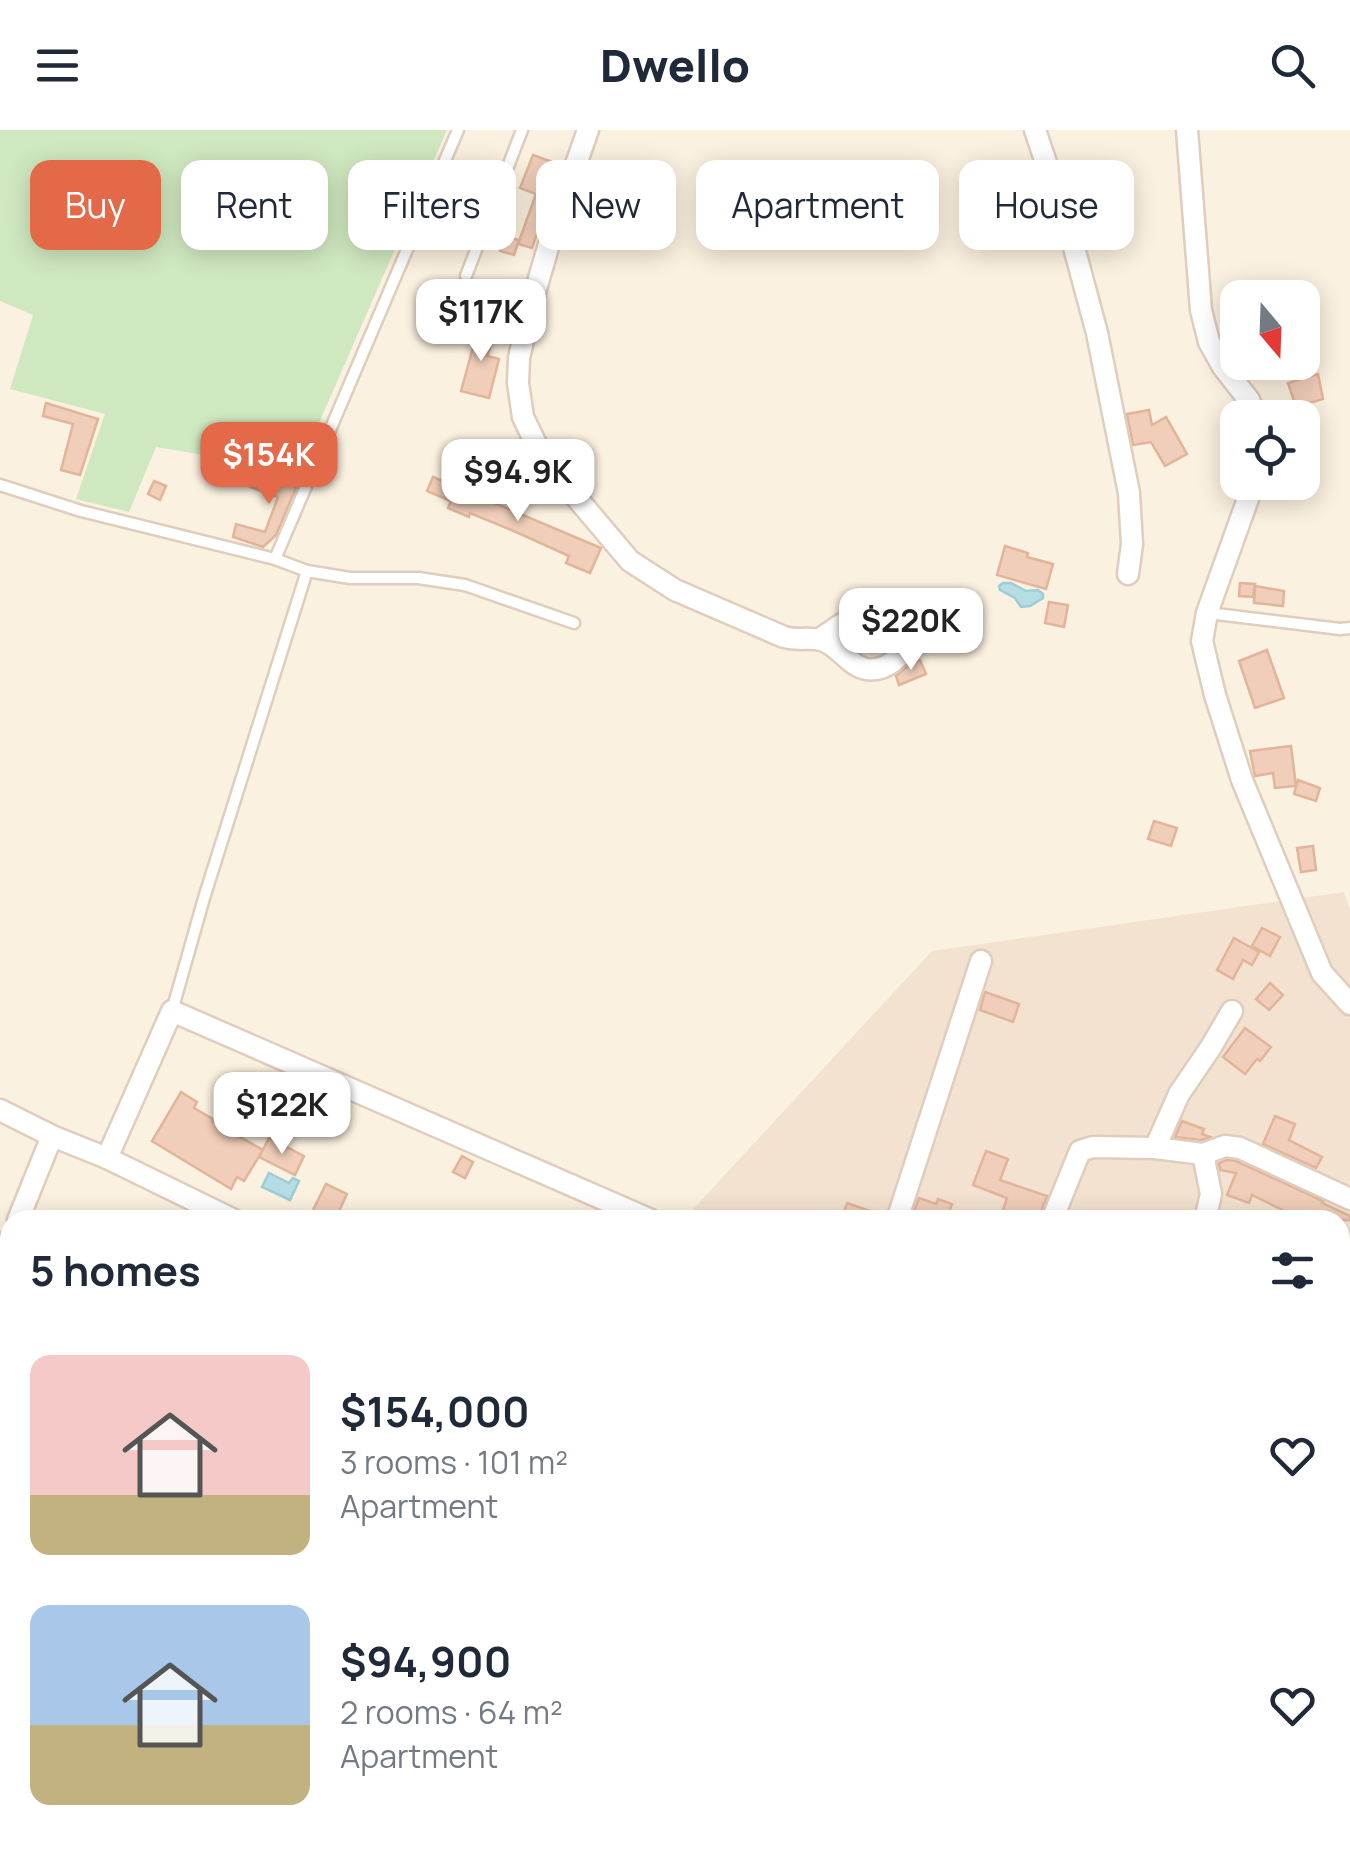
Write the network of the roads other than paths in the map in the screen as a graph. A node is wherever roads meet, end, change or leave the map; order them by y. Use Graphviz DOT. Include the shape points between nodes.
graph roads {
  1 [pos="458,130"];
  2 [pos="522,130"];
  3 [pos="588,130"];
  4 [pos="1035,130"];
  5 [pos="1187,130"];
  6 [pos="466,276"];
  7 [pos="1248,400"];
  8 [pos="0,486"];
  9 [pos="1248,500"];
  10 [pos="276,559"];
  11 [pos="307,571"];
  12 [pos="1128,574"];
  13 [pos="1207,613"];
  14 [pos="574,622"];
  15 [pos="1350,628"];
  16 [pos="820,639"];
  17 [pos="981,961"];
  18 [pos="1350,1004"];
  19 [pos="172,1011"];
  20 [pos="1232,1011"];
  21 [pos="0,1110"];
  22 [pos="52,1136"];
  23 [pos="1155,1148"];
  24 [pos="1203,1154"];
  25 [pos="107,1158"];
  26 [pos="1350,1198"];
  27 [pos="22,1210"];
  28 [pos="214,1210"];
  29 [pos="627,1210"];
  30 [pos="901,1210"];
  31 [pos="1056,1210"];
  32 [pos="1207,1210"];
  1 -- 10 [label="lane"];
  2 -- 6 [label="lane"];
  3 -- 16 [label="street" via="530,306 519,358 523,417 554,471 630,561 675,590 784,637"];
  4 -- 12 [label="street" via="1097,333 1129,493"];
  5 -- 7 [label="street" via="1201,310 1209,342"];
  8 -- 10 [label="lane"];
  9 -- 13 [label="street"];
  10 -- 11 [label="lane"];
  11 -- 14 [label="lane" via="464,585"];
  11 -- 19 [label="lane"];
  13 -- 15 [label="lane"];
  13 -- 18 [label="street" via="1202,640 1242,780 1322,972"];
  17 -- 30 [label="street"];
  19 -- 25 [label="street"];
  19 -- 29 [label="street"];
  20 -- 23 [label="street" via="1179,1094"];
  21 -- 22 [label="street"];
  22 -- 25 [label="street"];
  22 -- 27 [label="street"];
  23 -- 24 [label="street"];
  23 -- 31 [label="street" via="1080,1151"];
  24 -- 26 [label="street" via="1240,1148"];
  24 -- 32 [label="street"];
  25 -- 28 [label="street"];
}
